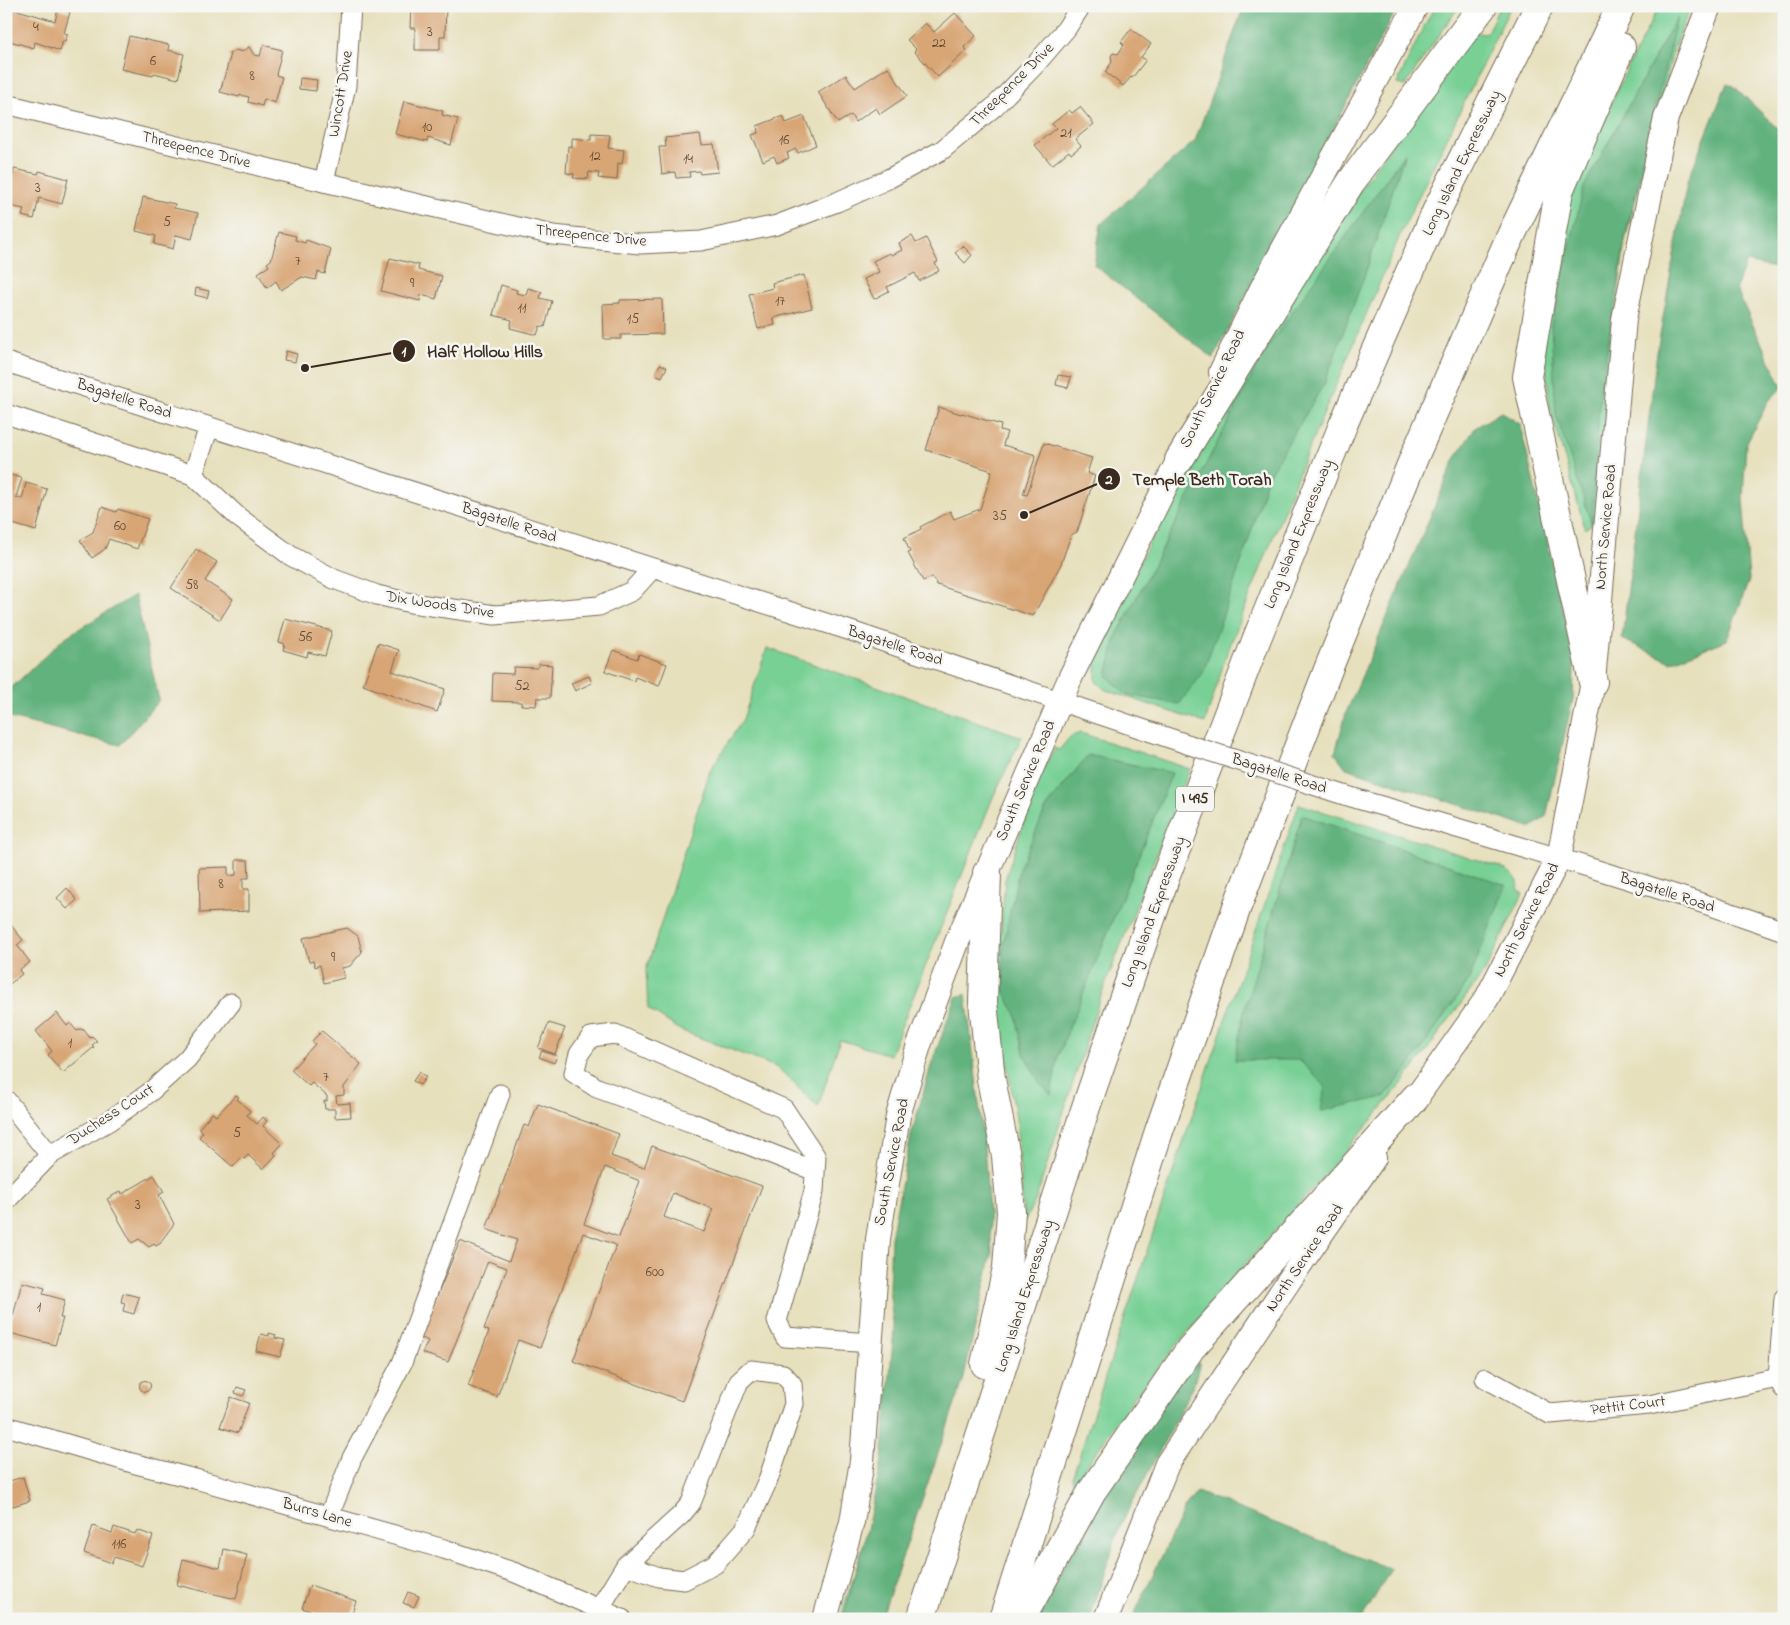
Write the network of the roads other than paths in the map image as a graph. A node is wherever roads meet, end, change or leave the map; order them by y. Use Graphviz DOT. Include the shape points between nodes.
graph roads {
  1 [pos="351,6"];
  2 [pos="1081,6"];
  3 [pos="1416,6"];
  4 [pos="1484,6"];
  5 [pos="1539,6"];
  6 [pos="1621,6"];
  7 [pos="1638,6"];
  8 [pos="1709,6"];
  9 [pos="6,104"];
  10 [pos="324,182"];
  11 [pos="6,362"];
  12 [pos="6,414"];
  13 [pos="209,427"];
  14 [pos="1179,460"];
  15 [pos="193,475"];
  16 [pos="652,569"];
  17 [pos="1594,682"];
  18 [pos="1060,702"];
  19 [pos="1558,858"];
  20 [pos="987,873"];
  21 [pos="1784,932"];
  22 [pos="231,1003"];
  23 [pos="500,1094"];
  24 [pos="1416,1097"];
  25 [pos="6,1100"];
  26 [pos="50,1155"];
  27 [pos="815,1171"];
  28 [pos="6,1200"];
  29 [pos="1784,1298"];
  30 [pos="870,1343"];
  31 [pos="1485,1378"];
  32 [pos="1781,1384"];
  33 [pos="6,1426"];
  34 [pos="329,1516"];
  35 [pos="626,1566"];
  36 [pos="599,1609"];
  37 [pos="622,1619"];
  38 [pos="825,1619"];
  39 [pos="920,1619"];
  40 [pos="1003,1619"];
  41 [pos="1021,1619"];
  42 [pos="1106,1619"];
  1 -- 10 [label="street, Wincott Drive" via="346,86"];
  2 -- 10 [label="street, Threepence Drive" via="1035,65 994,107 942,150 888,179 777,225 702,241 640,244 553,235"];
  3 -- 14 [label="main road, South Service Road" via="1262,288"];
  4 -- 14 [label="highway" via="1351,182"];
  5 -- 39 [label="highway, Long Island Expressway / I 495" via="1436,212 1343,425 1165,878 1086,1107"];
  6 -- 40 [label="highway" via="1507,244 1415,455 1238,904 1159,1131"];
  7 -- 17 [label="highway" via="1559,191 1527,377"];
  8 -- 17 [label="main road, North Service Road" via="1666,118 1624,319"];
  9 -- 10 [label="street, Threepence Drive"];
  11 -- 13 [label="street, Bagatelle Road"];
  12 -- 15 [label="street, Dix Woods Drive"];
  13 -- 15 [label="street"];
  13 -- 16 [label="street, Bagatelle Road"];
  14 -- 18 [label="main road, South Service Road"];
  15 -- 16 [label="street, Dix Woods Drive" via="238,517 290,556 334,579 411,603 495,615 599,606 632,591"];
  16 -- 18 [label="street, Bagatelle Road" via="851,631"];
  17 -- 19 [label="main road, North Service Road"];
  18 -- 19 [label="street, Bagatelle Road, bridge" via="1344,794"];
  18 -- 20 [label="main road, South Service Road"];
  19 -- 21 [label="street, Bagatelle Road"];
  19 -- 24 [label="main road, North Service Road" via="1487,998"];
  20 -- 30 [label="main road, South Service Road" via="957,942 919,1045 898,1116 878,1238"];
  20 -- 39 [label="highway" via="983,1002 991,1079 1006,1156 1011,1212 1008,1268"];
  22 -- 26 [label="street, Duchess Court" via="187,1059 149,1093"];
  23 -- 34 [label="street" via="402,1363 352,1458"];
  24 -- 41 [label="highway" via="1191,1348 1092,1491"];
  24 -- 42 [label="main road, North Service Road" via="1167,1464"];
  25 -- 26 [label="street"];
  26 -- 28 [label="street, Duchess Court"];
  27 -- 27 [label="street" via="816,1157 784,1109 614,1034 591,1037 579,1054 574,1073 597,1088"];
  27 -- 30 [label="street" via="814,1191 777,1321 785,1336"];
  29 -- 32 [label="street"];
  30 -- 38 [label="main road, South Service Road" via="862,1461 852,1522"];
  31 -- 32 [label="street, Pettit Court" via="1550,1414 1649,1405"];
  33 -- 34 [label="street, Burrs Lane"];
  34 -- 36 [label="street, Burrs Lane" via="444,1548 516,1573"];
  35 -- 35 [label="street" via="691,1503 739,1381 751,1370 783,1374 792,1384 794,1404 768,1480 746,1528 715,1564 684,1580 659,1577"];
  35 -- 36 [label="street"];
  36 -- 37 [label="street, Burrs Lane"];
}
